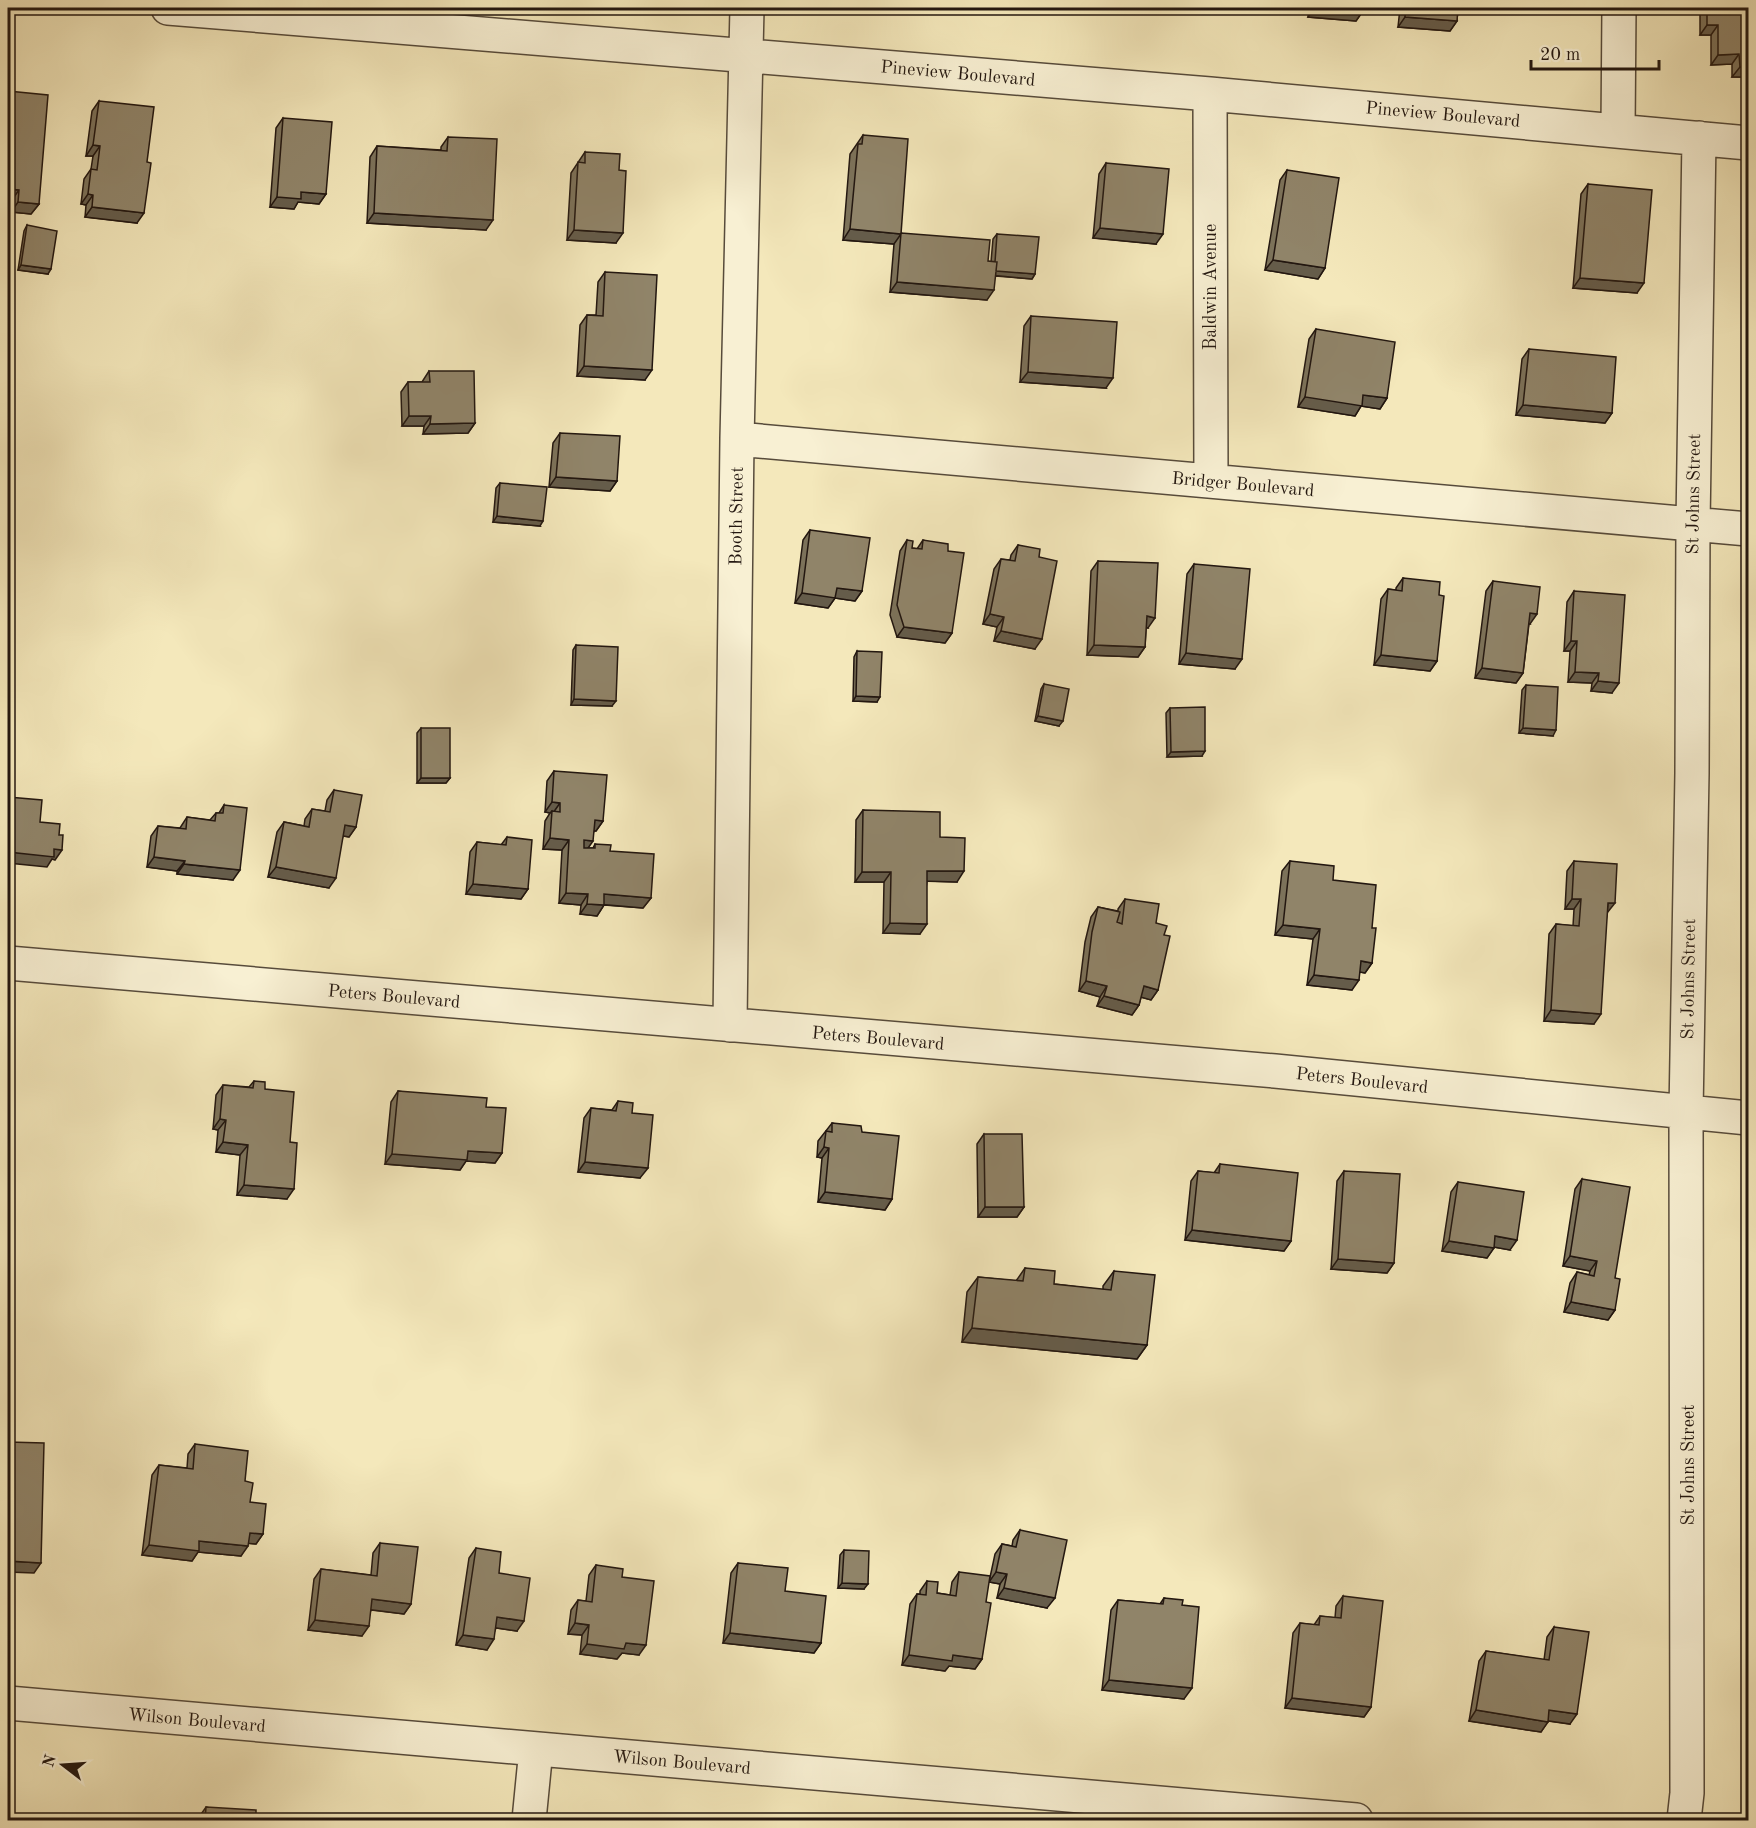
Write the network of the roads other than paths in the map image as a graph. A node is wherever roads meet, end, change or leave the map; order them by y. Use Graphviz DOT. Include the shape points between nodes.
graph roads {
  1 [pos="168,8"];
  2 [pos="747,8"];
  3 [pos="1619,8"];
  4 [pos="746,56"];
  5 [pos="1210,94"];
  6 [pos="1618,130"];
  7 [pos="1699,138"];
  8 [pos="1749,143"];
  9 [pos="737,439"];
  10 [pos="1211,481"];
  11 [pos="1693,524"];
  12 [pos="1749,529"];
  13 [pos="8,963"];
  14 [pos="730,1025"];
  15 [pos="1686,1112"];
  16 [pos="1749,1118"];
  17 [pos="8,1703"];
  18 [pos="536,1749"];
  19 [pos="529,1821"];
  20 [pos="1356,1821"];
  21 [pos="1684,1821"];
  1 -- 4 [label="street, Pineview Boulevard"];
  2 -- 4 [label="street, Booth Street"];
  3 -- 6 [label="street"];
  4 -- 5 [label="street, Pineview Boulevard"];
  4 -- 9 [label="street, Booth Street"];
  5 -- 6 [label="street, Pineview Boulevard"];
  5 -- 10 [label="street, Baldwin Avenue"];
  6 -- 7 [label="street, Pineview Boulevard"];
  7 -- 8 [label="street, Pineview Boulevard"];
  7 -- 11 [label="street, St Johns Street"];
  9 -- 10 [label="street, Bridger Boulevard"];
  9 -- 14 [label="street, Booth Street"];
  10 -- 11 [label="street, Bridger Boulevard"];
  11 -- 12 [label="street, Bridger Boulevard"];
  11 -- 15 [label="street, St Johns Street"];
  13 -- 14 [label="street, Peters Boulevard"];
  14 -- 15 [label="street, Peters Boulevard" via="1275,1071"];
  15 -- 16 [label="street, Peters Boulevard"];
  15 -- 21 [label="street, St Johns Street" via="1688,1793"];
  17 -- 18 [label="street, Wilson Boulevard"];
  18 -- 19 [label="street"];
  18 -- 20 [label="street, Wilson Boulevard"];
}
